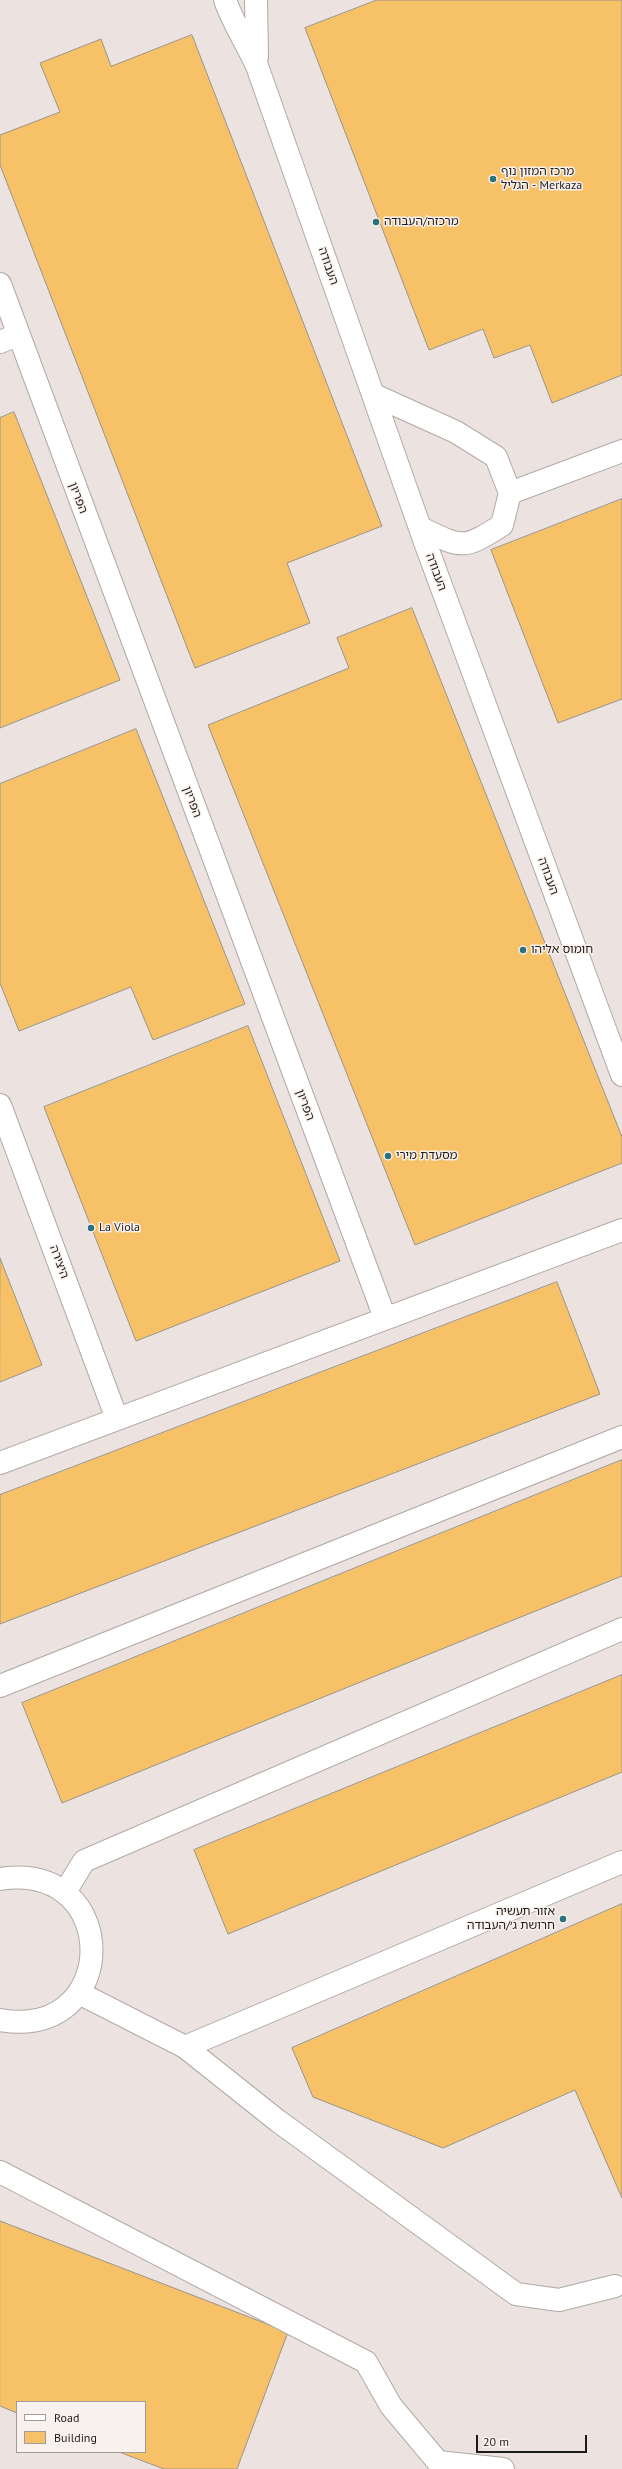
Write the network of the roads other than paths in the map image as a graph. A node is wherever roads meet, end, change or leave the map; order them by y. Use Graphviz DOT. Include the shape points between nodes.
graph roads {
  1 [pos="225,0"];
  2 [pos="256,0"];
  3 [pos="257,66"];
  4 [pos="0,284"];
  5 [pos="9,338"];
  6 [pos="374,395"];
  7 [pos="622,451"];
  8 [pos="510,493"];
  9 [pos="421,528"];
  10 [pos="622,1075"];
  11 [pos="0,1105"];
  12 [pos="622,1230"];
  13 [pos="385,1318"];
  14 [pos="117,1419"];
  15 [pos="622,1437"];
  16 [pos="0,1463"];
  17 [pos="622,1629"];
  18 [pos="0,1686"];
  19 [pos="622,1862"];
  20 [pos="0,1879"];
  21 [pos="65,1892"];
  22 [pos="79,1993"];
  23 [pos="0,2020"];
  24 [pos="185,2047"];
  25 [pos="0,2172"];
  26 [pos="615,2286"];
  27 [pos="503,2469"];
  1 -- 3 [label="street, העבודה"];
  2 -- 3 [label="street, העבודה"];
  3 -- 6 [label="street, העבודה"];
  4 -- 5 [label="street, הפריון"];
  5 -- 13 [label="street, הפריון"];
  6 -- 8 [label="street" via="456,432 496,457"];
  6 -- 9 [label="street, העבודה"];
  7 -- 8 [label="street"];
  8 -- 9 [label="street" via="502,525 475,543 452,544"];
  9 -- 10 [label="street, העבודה"];
  11 -- 14 [label="street, היצירה"];
  12 -- 13 [label="street"];
  13 -- 14 [label="street"];
  14 -- 16 [label="street"];
  15 -- 18 [label="street"];
  17 -- 21 [label="street" via="84,1862"];
  19 -- 24 [label="street"];
  20 -- 21 [label="street" via="45,1880"];
  21 -- 22 [label="street" via="80,1908 90,1928 93,1951 89,1973"];
  22 -- 23 [label="street" via="64,2009 43,2020 20,2024"];
  22 -- 24 [label="street"];
  24 -- 26 [label="street" via="278,2121 516,2294 559,2300"];
  25 -- 27 [label="street" via="366,2362 391,2406 438,2462"];
}
